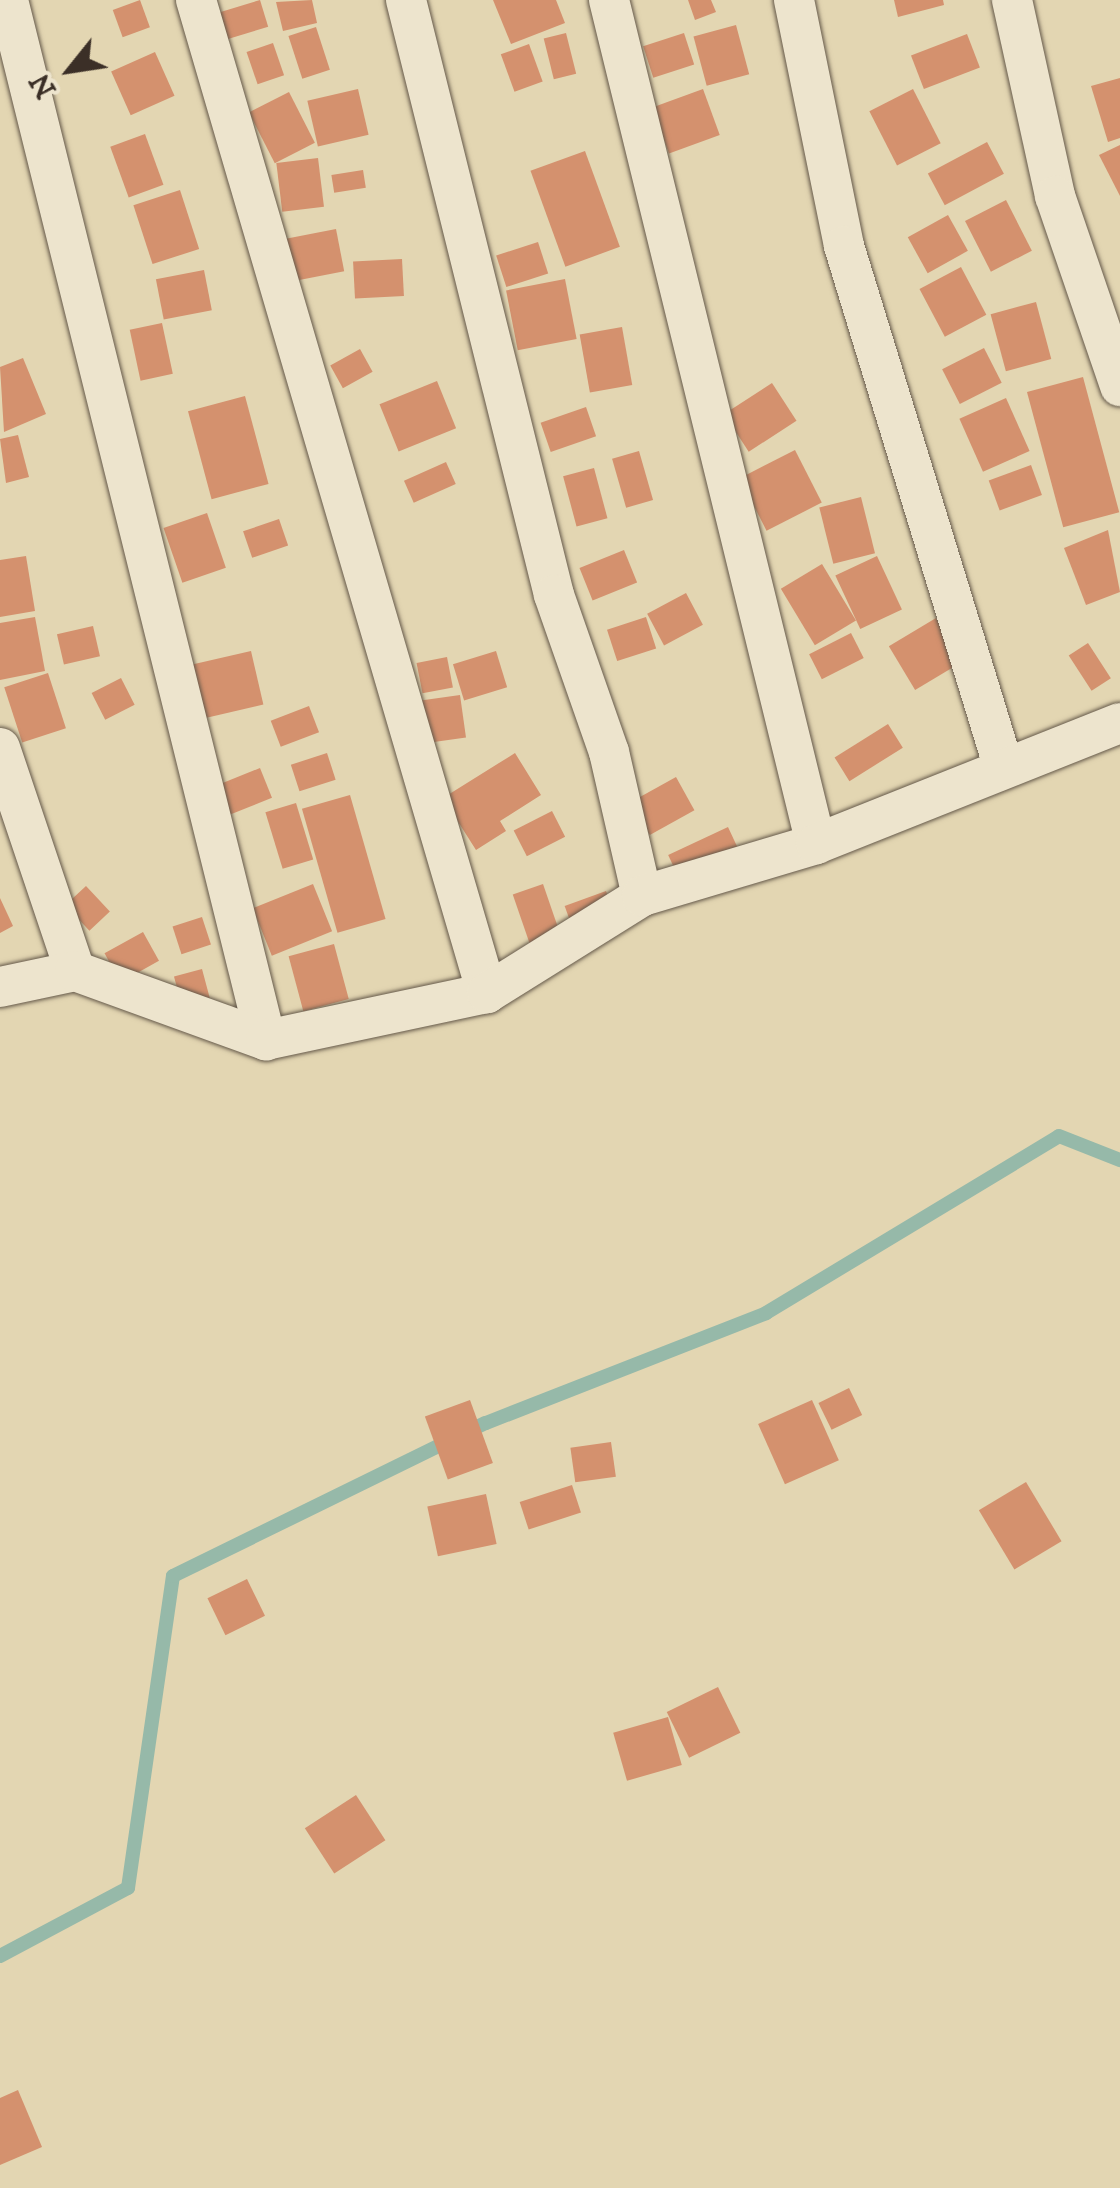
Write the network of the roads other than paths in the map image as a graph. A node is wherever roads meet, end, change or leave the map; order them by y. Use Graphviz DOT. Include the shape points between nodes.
graph roads {
  1 [pos="8,0"];
  2 [pos="196,0"];
  3 [pos="406,0"];
  4 [pos="609,0"];
  5 [pos="794,0"];
  6 [pos="1012,0"];
  7 [pos="1120,386"];
  8 [pos="1120,722"];
  9 [pos="0,748"];
  10 [pos="1003,765"];
  11 [pos="816,844"];
  12 [pos="642,896"];
  13 [pos="75,971"];
  14 [pos="0,986"];
  15 [pos="487,993"];
  16 [pos="266,1040"];
  1 -- 16 [label="street"];
  2 -- 15 [label="street"];
  3 -- 12 [label="street" via="554,595 609,752"];
  4 -- 11 [label="street"];
  5 -- 10 [label="street" via="844,246"];
  6 -- 7 [label="street" via="1055,196"];
  8 -- 10 [label="street"];
  9 -- 13 [label="street"];
  10 -- 11 [label="street"];
  11 -- 12 [label="street"];
  12 -- 15 [label="street"];
  13 -- 14 [label="street"];
  13 -- 16 [label="street"];
  15 -- 16 [label="street"];
}
